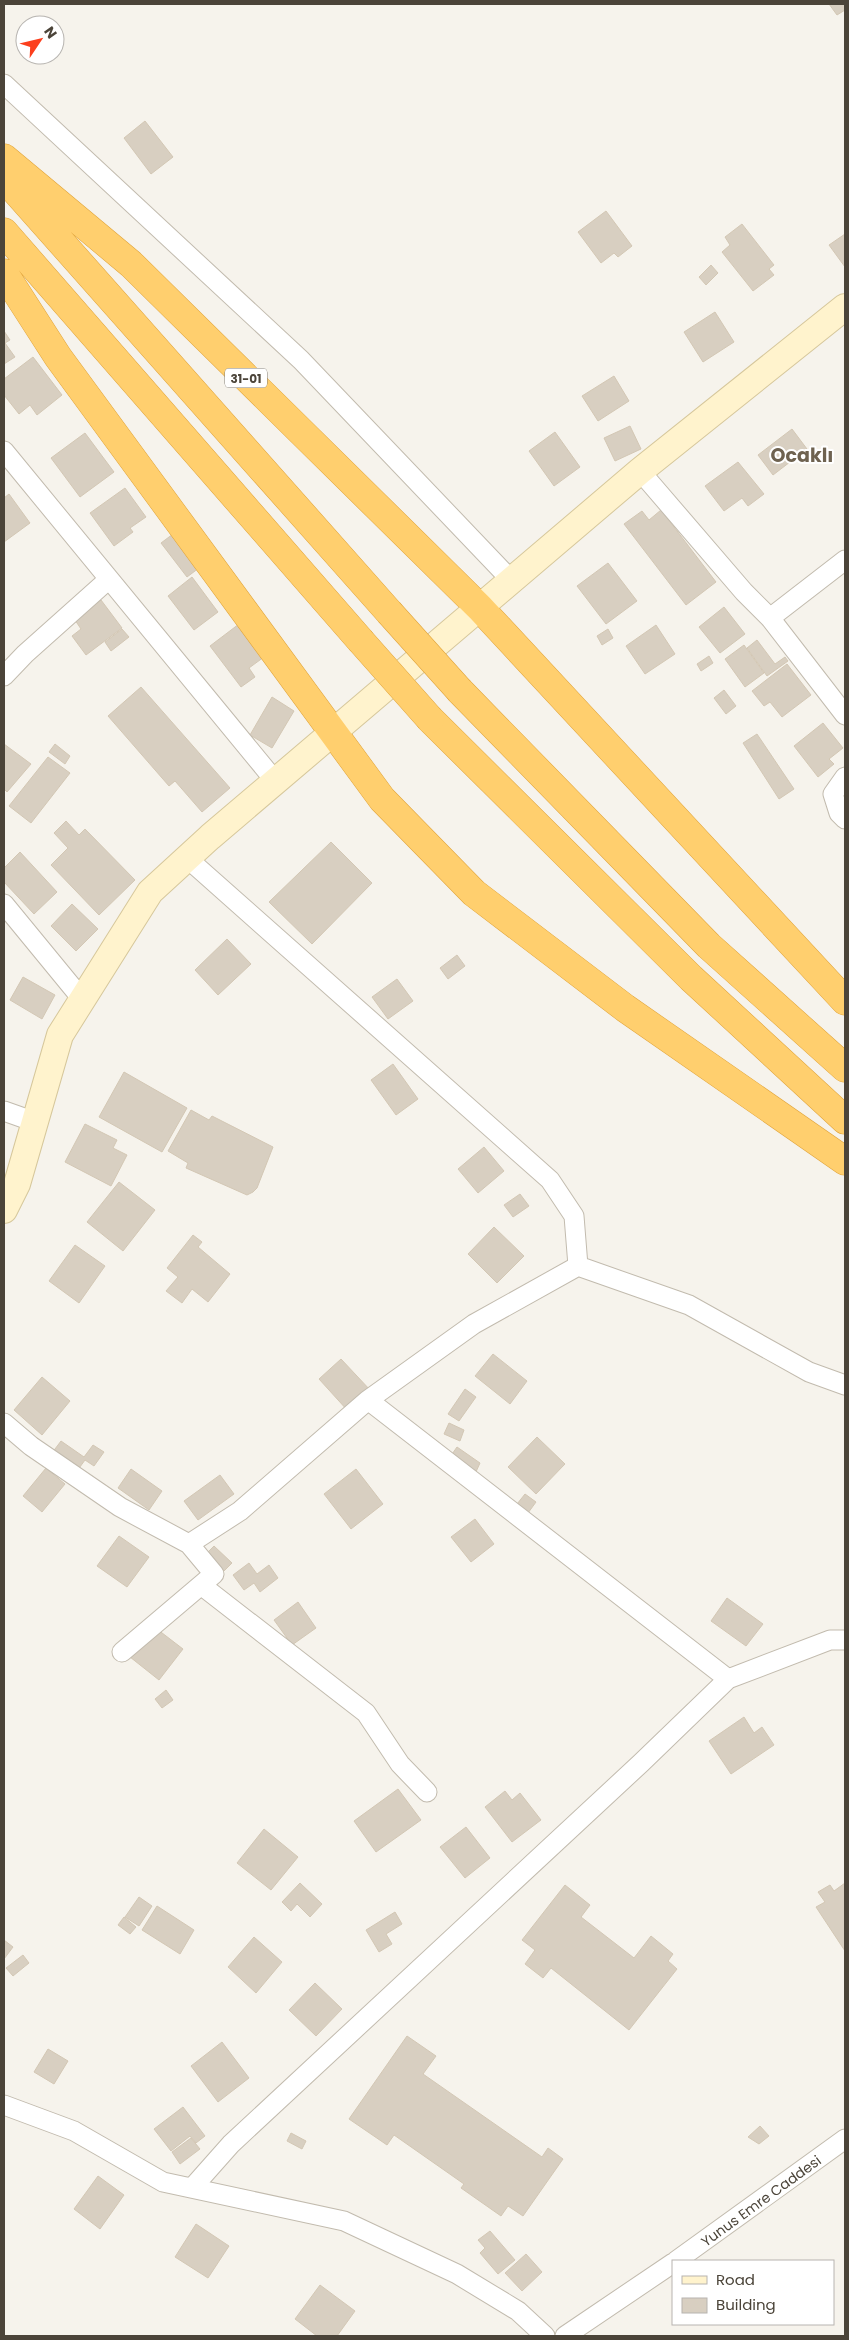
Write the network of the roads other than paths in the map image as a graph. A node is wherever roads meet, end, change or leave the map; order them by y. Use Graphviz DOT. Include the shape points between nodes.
graph roads {
  1 [pos="4,84"];
  2 [pos="4,158"];
  3 [pos="4,177"];
  4 [pos="4,232"];
  5 [pos="4,273"];
  6 [pos="845,307"];
  7 [pos="4,451"];
  8 [pos="640,471"];
  9 [pos="845,560"];
  10 [pos="109,579"];
  11 [pos="512,581"];
  12 [pos="480,608"];
  13 [pos="770,618"];
  14 [pos="4,676"];
  15 [pos="845,715"];
  16 [pos="333,734"];
  17 [pos="845,777"];
  18 [pos="276,782"];
  19 [pos="845,819"];
  20 [pos="187,858"];
  21 [pos="4,904"];
  22 [pos="82,999"];
  23 [pos="845,1001"];
  24 [pos="845,1068"];
  25 [pos="4,1111"];
  26 [pos="845,1120"];
  27 [pos="35,1122"];
  28 [pos="845,1161"];
  29 [pos="4,1210"];
  30 [pos="578,1266"];
  31 [pos="845,1385"];
  32 [pos="368,1400"];
  33 [pos="4,1423"];
  34 [pos="189,1544"];
  35 [pos="201,1585"];
  36 [pos="845,1640"];
  37 [pos="122,1652"];
  38 [pos="728,1678"];
  39 [pos="427,1792"];
  40 [pos="4,2105"];
  41 [pos="845,2140"];
  42 [pos="192,2188"];
  43 [pos="677,2260"];
  44 [pos="672,2264"];
  45 [pos="545,2336"];
  46 [pos="565,2336"];
  1 -- 11 [label="street" via="301,360"];
  2 -- 12 [label="highway, 31-01" via="131,264"];
  3 -- 24 [label="highway, bridge" via="460,691 709,946"];
  4 -- 26 [label="highway, bridge" via="430,719 690,978"];
  5 -- 16 [label="highway" via="58,357"];
  6 -- 8 [label="main road"];
  7 -- 10 [label="street"];
  8 -- 11 [label="main road"];
  8 -- 13 [label="street"];
  9 -- 13 [label="street"];
  10 -- 14 [label="street"];
  10 -- 18 [label="street"];
  11 -- 12 [label="main road"];
  12 -- 16 [label="main road"];
  12 -- 23 [label="highway"];
  13 -- 15 [label="street"];
  16 -- 18 [label="main road"];
  16 -- 28 [label="highway" via="382,799 474,892 625,1008"];
  17 -- 19 [label="street" via="833,794 839,813"];
  18 -- 20 [label="main road"];
  20 -- 22 [label="main road" via="150,892"];
  20 -- 30 [label="street" via="550,1180 574,1216"];
  21 -- 22 [label="street"];
  22 -- 27 [label="main road" via="60,1035"];
  25 -- 27 [label="street"];
  27 -- 29 [label="main road" via="17,1184"];
  30 -- 31 [label="street" via="689,1305 809,1372"];
  30 -- 32 [label="street" via="474,1324"];
  32 -- 34 [label="street" via="240,1511"];
  32 -- 38 [label="street"];
  33 -- 34 [label="street" via="31,1446 120,1507"];
  34 -- 35 [label="street" via="214,1574"];
  35 -- 37 [label="street"];
  35 -- 39 [label="street" via="366,1713 400,1764"];
  36 -- 38 [label="street" via="830,1640"];
  38 -- 42 [label="street" via="641,1764 230,2144"];
  40 -- 42 [label="street" via="74,2131 163,2182"];
  41 -- 43 [label="street, Yunus Emre Caddesi"];
  42 -- 45 [label="street" via="344,2221 458,2274 518,2311"];
  44 -- 46 [label="street"];
}
